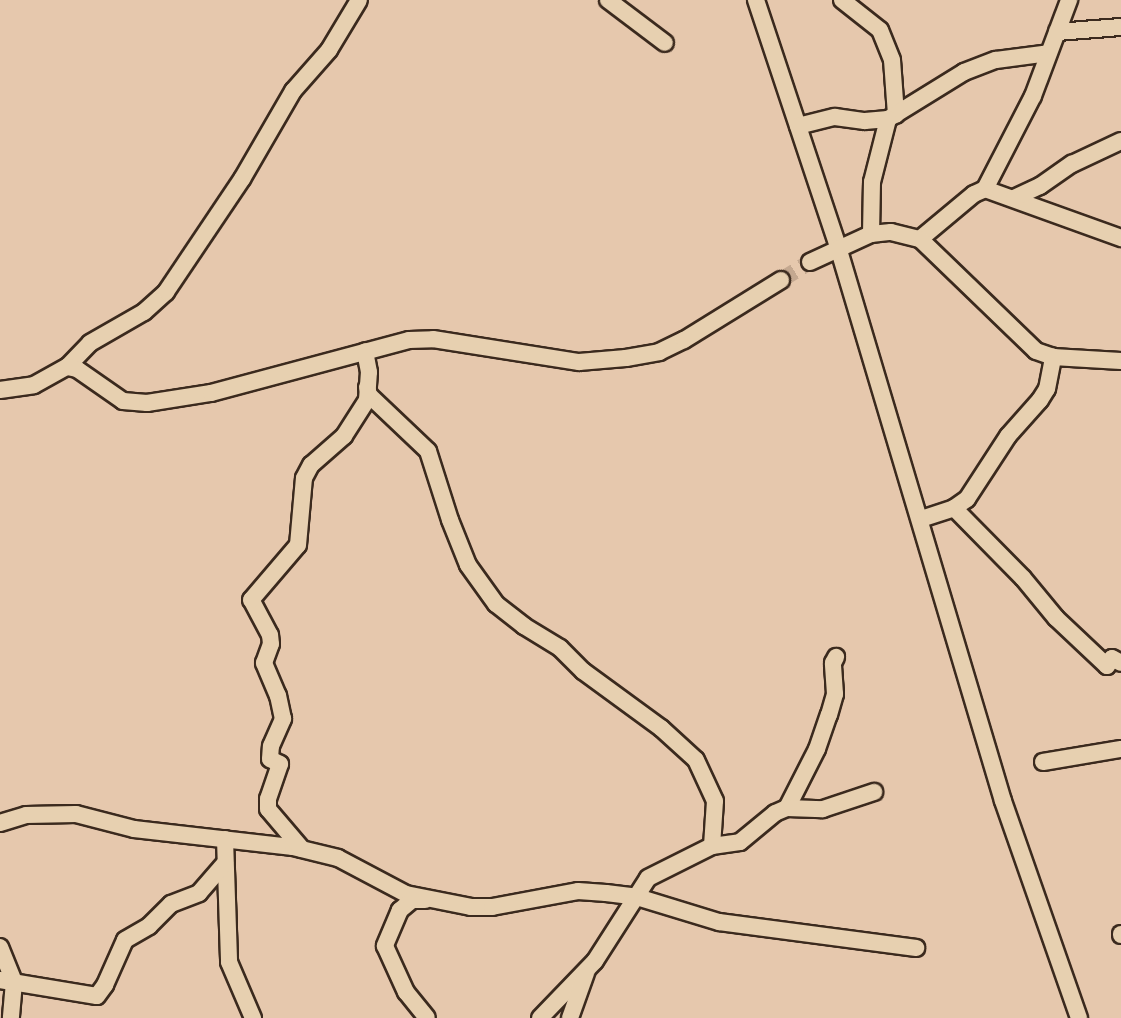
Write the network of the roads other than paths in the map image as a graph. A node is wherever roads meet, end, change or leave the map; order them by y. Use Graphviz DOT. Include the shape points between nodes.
graph roads {
  1 [pos="359,0"];
  2 [pos="608,0"];
  3 [pos="756,0"];
  4 [pos="842,0"];
  5 [pos="1069,0"];
  6 [pos="1121,27"];
  7 [pos="1057,32"];
  8 [pos="665,43"];
  9 [pos="1049,52"];
  10 [pos="892,117"];
  11 [pos="798,126"];
  12 [pos="1121,141"];
  13 [pos="985,189"];
  14 [pos="1014,198"];
  15 [pos="871,234"];
  16 [pos="920,239"];
  17 [pos="1121,239"];
  18 [pos="838,247"];
  19 [pos="810,261"];
  20 [pos="781,280"];
  21 [pos="365,351"];
  22 [pos="1053,357"];
  23 [pos="1121,360"];
  24 [pos="67,368"];
  25 [pos="367,387"];
  26 [pos="0,390"];
  27 [pos="954,509"];
  28 [pos="921,519"];
  29 [pos="836,657"];
  30 [pos="1121,663"];
  31 [pos="1121,749"];
  32 [pos="1043,762"];
  33 [pos="874,792"];
  34 [pos="787,808"];
  35 [pos="0,823"];
  36 [pos="225,839"];
  37 [pos="712,846"];
  38 [pos="302,849"];
  39 [pos="225,863"];
  40 [pos="637,897"];
  41 [pos="429,900"];
  42 [pos="0,947"];
  43 [pos="915,948"];
  44 [pos="587,971"];
  45 [pos="7,981"];
  46 [pos="11,1018"];
  47 [pos="253,1018"];
  48 [pos="428,1018"];
  49 [pos="540,1018"];
  50 [pos="570,1018"];
  51 [pos="1079,1018"];
  1 -- 24 [label="street" via="329,50 293,91 242,179 166,292 144,312 90,343"];
  2 -- 8 [label="street"];
  3 -- 11 [label="street"];
  4 -- 10 [label="street" via="880,30 892,60"];
  5 -- 7 [label="street"];
  6 -- 7 [label="street"];
  7 -- 9 [label="street"];
  9 -- 10 [label="street" via="1006,58 964,72"];
  9 -- 13 [label="street" via="1033,96"];
  10 -- 11 [label="street" via="865,121 835,117"];
  10 -- 15 [label="street" via="872,182"];
  11 -- 18 [label="street"];
  12 -- 14 [label="street"];
  13 -- 14 [label="street"];
  13 -- 16 [label="street"];
  14 -- 17 [label="street"];
  15 -- 16 [label="street" via="891,232"];
  15 -- 18 [label="street"];
  16 -- 22 [label="street" via="1026,343"];
  18 -- 19 [label="street"];
  18 -- 28 [label="street"];
  20 -- 21 [label="street" via="684,340 659,352 626,358 579,362 433,339"];
  21 -- 24 [label="street" via="211,393 133,404 77,369"];
  21 -- 25 [label="street"];
  22 -- 23 [label="street"];
  22 -- 27 [label="street" via="1047,389 1040,400 1008,436 967,499"];
  24 -- 26 [label="street" via="34,385"];
  25 -- 37 [label="street" via="369,395 428,451 468,565 496,604 560,648 696,760 715,802"];
  25 -- 38 [label="street" via="367,401 356,419 304,478 298,545 251,600 270,635 264,663 283,719 271,746 270,759 279,764 268,808"];
  27 -- 28 [label="street"];
  27 -- 30 [label="street" via="1107,666 1112,658"];
  28 -- 51 [label="street" via="1003,801"];
  29 -- 34 [label="street" via="835,695 829,715"];
  31 -- 32 [label="street"];
  33 -- 34 [label="street" via="823,809"];
  34 -- 37 [label="street" via="740,842"];
  35 -- 36 [label="street" via="26,815 75,814 134,829"];
  36 -- 38 [label="street"];
  36 -- 39 [label="street"];
  37 -- 40 [label="street" via="648,878"];
  38 -- 41 [label="street" via="338,858 406,894"];
  39 -- 45 [label="street" via="198,893 171,904 149,926 125,940 97,996"];
  39 -- 47 [label="street" via="229,962"];
  40 -- 41 [label="street" via="578,891 483,907"];
  40 -- 43 [label="street" via="719,922"];
  40 -- 44 [label="street"];
  41 -- 48 [label="street" via="412,900 400,910 386,946 406,992"];
  42 -- 45 [label="street"];
  44 -- 49 [label="street"];
  44 -- 50 [label="street"];
  45 -- 46 [label="street"];
}
